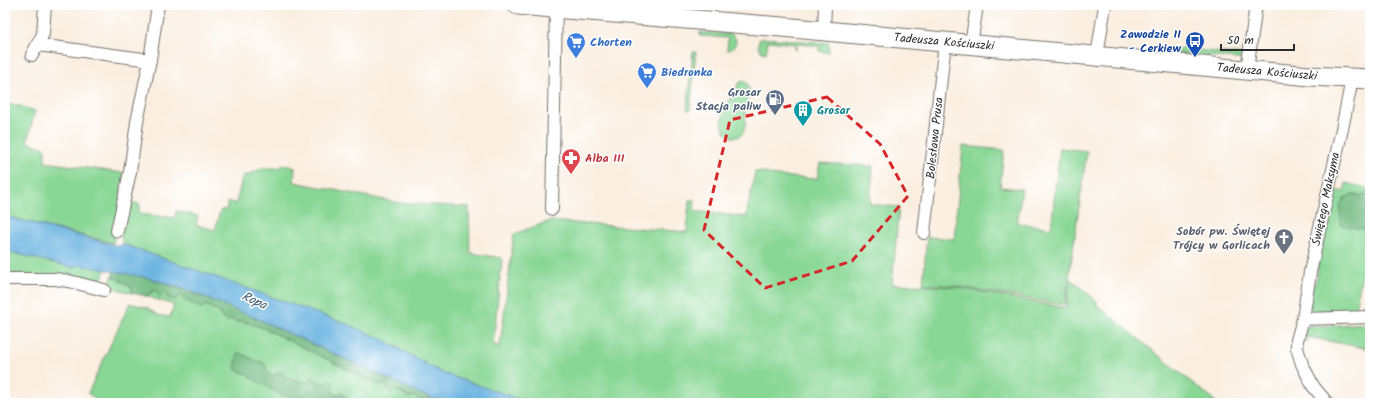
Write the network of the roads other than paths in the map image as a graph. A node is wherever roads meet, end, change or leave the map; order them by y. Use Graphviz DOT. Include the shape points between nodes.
graph roads {
  1 [pos="45,5"];
  2 [pos="158,5"];
  3 [pos="518,5"];
  4 [pos="825,5"];
  5 [pos="977,5"];
  6 [pos="1105,5"];
  7 [pos="1256,5"];
  8 [pos="556,8"];
  9 [pos="591,8"];
  10 [pos="824,31"];
  11 [pos="945,42"];
  12 [pos="971,45"];
  13 [pos="1097,56"];
  14 [pos="150,60"];
  15 [pos="1247,70"];
  16 [pos="1350,79"];
  17 [pos="1370,79"];
  18 [pos="552,209"];
  19 [pos="117,231"];
  20 [pos="924,233"];
  21 [pos="5,279"];
  22 [pos="104,290"];
  23 [pos="1370,317"];
  24 [pos="1303,319"];
  25 [pos="1327,403"];
  1 -- 14 [label="street" via="43,34 35,50"];
  2 -- 14 [label="street"];
  3 -- 8 [label="main road, Tadeusza Kościuszki"];
  4 -- 10 [label="street"];
  5 -- 12 [label="street"];
  6 -- 13 [label="street"];
  7 -- 15 [label="street"];
  8 -- 9 [label="main road, Tadeusza Kościuszki"];
  8 -- 18 [label="street"];
  9 -- 10 [label="main road, Tadeusza Kościuszki"];
  10 -- 11 [label="main road, Tadeusza Kościuszki"];
  11 -- 12 [label="main road, Tadeusza Kościuszki"];
  11 -- 20 [label="street, Bolesława Prusa"];
  12 -- 13 [label="main road, Tadeusza Kościuszki"];
  13 -- 15 [label="main road, Tadeusza Kościuszki"];
  14 -- 19 [label="street"];
  15 -- 16 [label="main road, Tadeusza Kościuszki"];
  16 -- 17 [label="main road, Tadeusza Kościuszki"];
  16 -- 24 [label="street, Świętego Maksyma"];
  21 -- 22 [label="street" via="55,279"];
  23 -- 24 [label="street"];
  24 -- 25 [label="street, Świętego Maksyma" via="1297,348 1313,386"];
}
